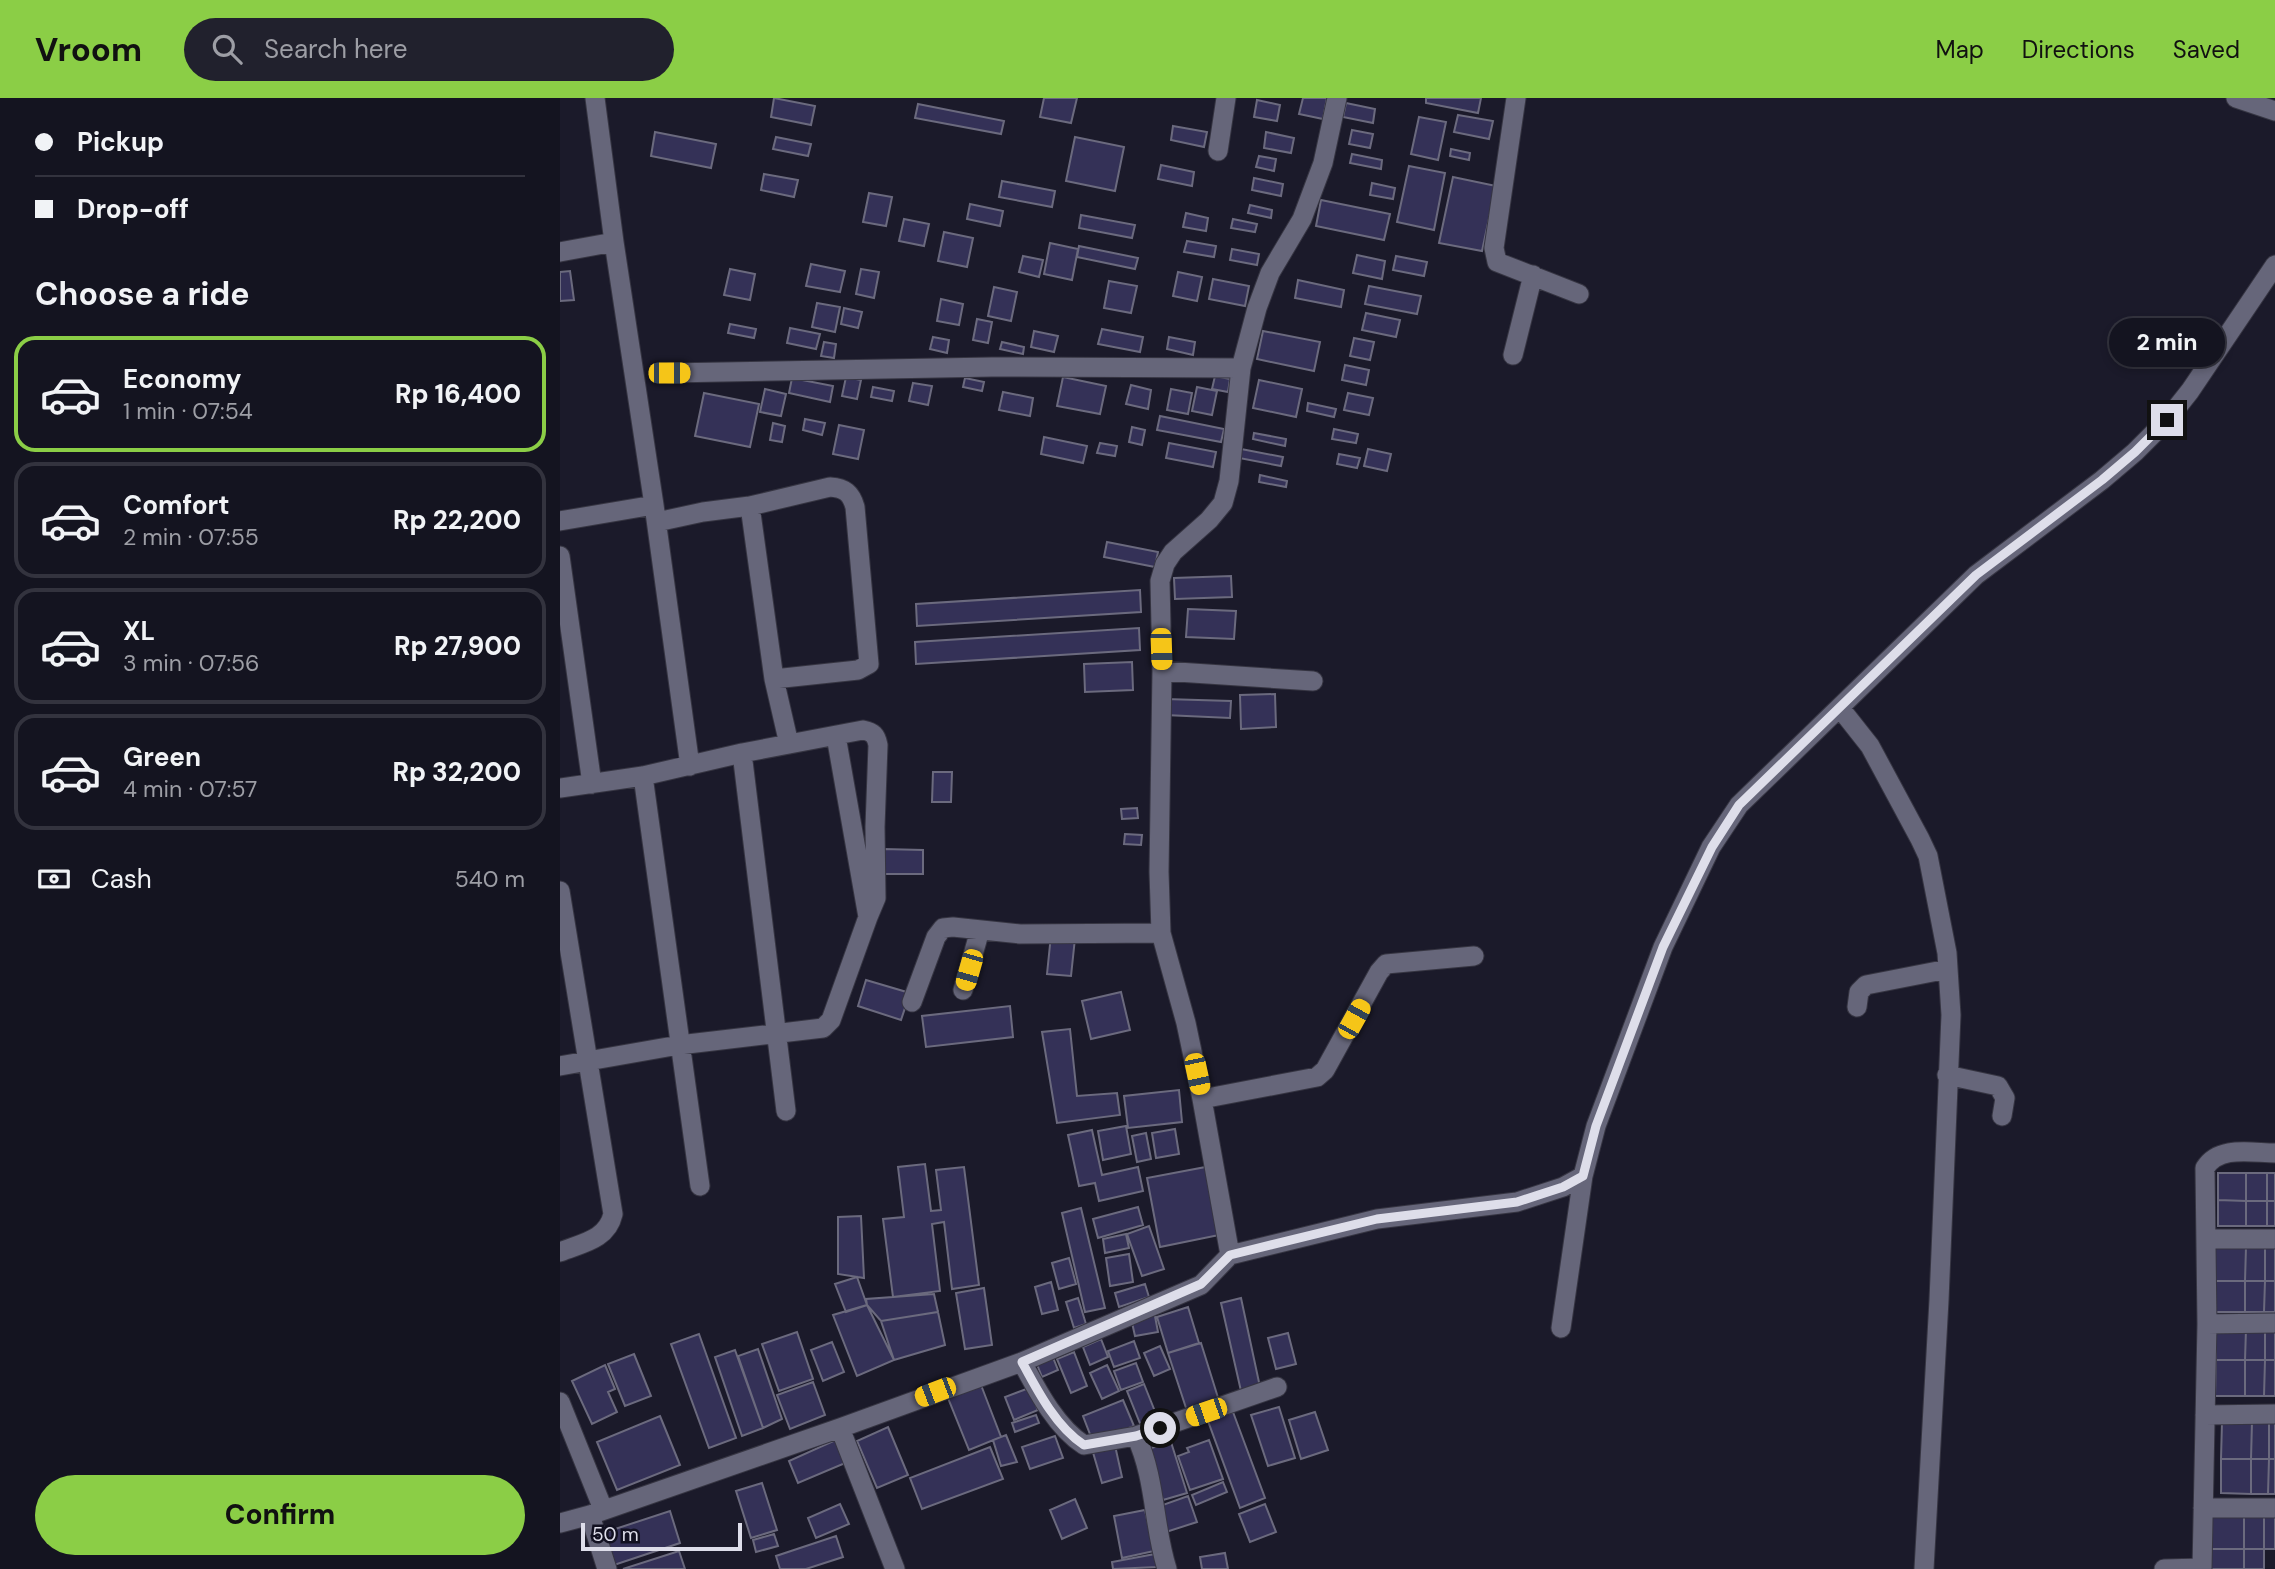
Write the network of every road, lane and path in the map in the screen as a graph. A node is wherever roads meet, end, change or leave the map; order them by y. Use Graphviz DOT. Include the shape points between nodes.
graph roads {
  1 [pos="595,98"];
  2 [pos="1226,98"];
  3 [pos="1337,98"];
  4 [pos="1516,98"];
  5 [pos="2236,98"];
  6 [pos="2275,111"];
  7 [pos="1218,151"];
  8 [pos="614,242"];
  9 [pos="560,253"];
  10 [pos="2275,265"];
  11 [pos="1533,275"];
  12 [pos="1579,294"];
  13 [pos="1513,355"];
  14 [pos="1241,368"];
  15 [pos="669,373"];
  16 [pos="750,506"];
  17 [pos="656,513"];
  18 [pos="560,521"];
  19 [pos="560,556"];
  20 [pos="1162,671"];
  21 [pos="774,679"];
  22 [pos="1313,681"];
  23 [pos="1840,708"];
  24 [pos="836,736"];
  25 [pos="789,744"];
  26 [pos="742,753"];
  27 [pos="690,766"];
  28 [pos="643,776"];
  29 [pos="592,784"];
  30 [pos="560,788"];
  31 [pos="560,891"];
  32 [pos="869,917"];
  33 [pos="980,930"];
  34 [pos="1161,933"];
  35 [pos="1474,956"];
  36 [pos="1948,969"];
  37 [pos="963,990"];
  38 [pos="912,1002"];
  39 [pos="1857,1007"];
  40 [pos="776,1035"];
  41 [pos="679,1045"];
  42 [pos="587,1062"];
  43 [pos="560,1066"];
  44 [pos="1947,1075"];
  45 [pos="1202,1099"];
  46 [pos="786,1111"];
  47 [pos="2002,1116"];
  48 [pos="2275,1153"];
  49 [pos="1583,1176"];
  50 [pos="700,1186"];
  51 [pos="2207,1239"];
  52 [pos="2275,1239"];
  53 [pos="560,1252"];
  54 [pos="1230,1255"];
  55 [pos="2275,1323"];
  56 [pos="2207,1324"];
  57 [pos="1561,1328"];
  58 [pos="1022,1362"];
  59 [pos="1277,1387"];
  60 [pos="560,1402"];
  61 [pos="2275,1414"];
  62 [pos="2205,1415"];
  63 [pos="840,1428"];
  64 [pos="1136,1436"];
  65 [pos="2203,1508"];
  66 [pos="2275,1508"];
  67 [pos="596,1512"];
  68 [pos="560,1523"];
  69 [pos="2202,1568"];
  70 [pos="607,1569"];
  71 [pos="895,1569"];
  72 [pos="1167,1569"];
  73 [pos="1924,1569"];
  74 [pos="2164,1569"];
  1 -- 8 [label="street"];
  2 -- 7 [label="street"];
  3 -- 14 [label="street" via="1323,163 1301,219 1262,292"];
  4 -- 11 [label="street" via="1494,253 1497,262"];
  5 -- 6 [label="street"];
  8 -- 9 [label="street"];
  8 -- 17 [label="street"];
  10 -- 23 [label="street" via="2167,420 2102,480 1976,575"];
  11 -- 12 [label="street"];
  11 -- 13 [label="street"];
  14 -- 15 [label="street"];
  14 -- 20 [label="street" via="1223,502 1173,552 1160,581"];
  16 -- 17 [label="street"];
  16 -- 21 [label="street"];
  16 -- 21 [label="street" via="830,487 848,491 855,507 869,664 858,670"];
  17 -- 18 [label="street"];
  17 -- 27 [label="street"];
  19 -- 29 [label="street"];
  20 -- 22 [label="street"];
  20 -- 34 [label="street"];
  21 -- 25 [label="street"];
  23 -- 36 [label="street" via="1870,746 1927,856"];
  23 -- 49 [label="street" via="1739,805 1712,847 1663,947 1596,1126"];
  24 -- 25 [label="street"];
  24 -- 32 [label="street"];
  24 -- 32 [label="street" via="863,730 877,738 876,898"];
  25 -- 26 [label="street"];
  26 -- 27 [label="street"];
  26 -- 40 [label="street"];
  27 -- 28 [label="street"];
  28 -- 29 [label="street"];
  28 -- 41 [label="street"];
  29 -- 30 [label="street"];
  31 -- 42 [label="street"];
  32 -- 40 [label="street" via="829,1023 820,1029"];
  33 -- 34 [label="street"];
  33 -- 37 [label="street"];
  33 -- 38 [label="street" via="940,930"];
  34 -- 45 [label="street"];
  35 -- 45 [label="street" via="1386,964 1317,1077"];
  36 -- 39 [label="street" via="1866,985 1859,992"];
  36 -- 44 [label="street"];
  40 -- 41 [label="street"];
  40 -- 46 [label="street"];
  41 -- 42 [label="street"];
  41 -- 50 [label="street"];
  42 -- 43 [label="street"];
  42 -- 53 [label="street" via="613,1214 599,1236"];
  44 -- 47 [label="street" via="1998,1086 2005,1098"];
  44 -- 73 [label="street"];
  45 -- 54 [label="street"];
  48 -- 51 [label="street" via="2228,1152 2208,1163"];
  49 -- 54 [label="street" via="1517,1202 1377,1219"];
  49 -- 57 [label="street"];
  51 -- 52 [label="street"];
  51 -- 56 [label="street"];
  54 -- 58 [label="street" via="1201,1284"];
  55 -- 56 [label="street"];
  56 -- 62 [label="street"];
  58 -- 63 [label="street"];
  58 -- 64 [label="street" via="1043,1399 1084,1445"];
  59 -- 64 [label="street"];
  60 -- 67 [label="street"];
  61 -- 62 [label="street"];
  62 -- 65 [label="street"];
  63 -- 67 [label="street"];
  63 -- 71 [label="street"];
  64 -- 72 [label="street" via="1148,1466"];
  65 -- 66 [label="street"];
  65 -- 69 [label="street"];
  67 -- 68 [label="street"];
  67 -- 70 [label="street"];
  69 -- 74 [label="street"];
}
